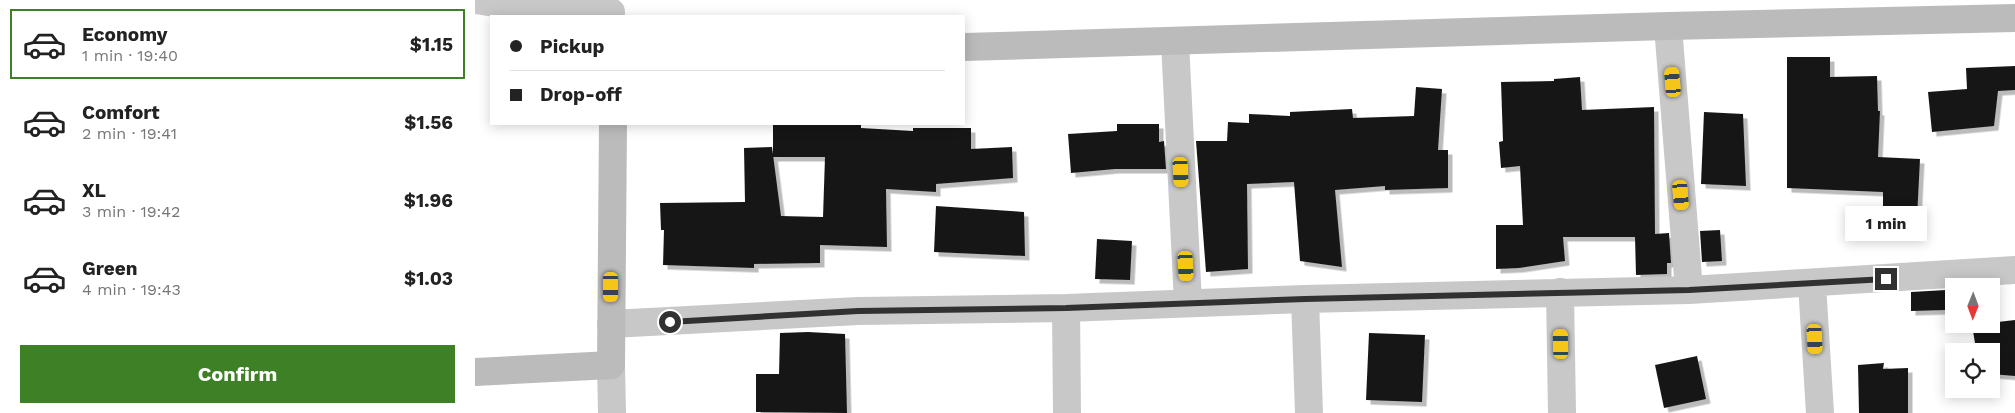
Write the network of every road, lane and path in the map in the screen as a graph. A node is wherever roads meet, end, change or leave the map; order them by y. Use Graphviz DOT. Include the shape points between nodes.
graph roads {
  1 [pos="476,0"];
  2 [pos="611,9"];
  3 [pos="2015,18"];
  4 [pos="1668,26"];
  5 [pos="1175,42"];
  6 [pos="965,47"];
  7 [pos="613,125"];
  8 [pos="2015,270"];
  9 [pos="1812,284"];
  10 [pos="1689,290"];
  11 [pos="1560,292"];
  12 [pos="1305,299"];
  13 [pos="1188,303"];
  14 [pos="1066,308"];
  15 [pos="611,324"];
  16 [pos="611,366"];
  17 [pos="475,372"];
  18 [pos="612,413"];
  19 [pos="1067,413"];
  20 [pos="1309,413"];
  21 [pos="1562,413"];
  22 [pos="1820,413"];
  1 -- 2 [label="street" via="527,8"];
  3 -- 4 [label="main road"];
  4 -- 5 [label="main road"];
  4 -- 10 [label="street"];
  5 -- 6 [label="main road"];
  5 -- 13 [label="street"];
  7 -- 15 [label="main road"];
  8 -- 9 [label="street"];
  9 -- 10 [label="street"];
  9 -- 22 [label="street"];
  10 -- 11 [label="street"];
  11 -- 12 [label="street"];
  11 -- 21 [label="street"];
  12 -- 13 [label="street"];
  12 -- 20 [label="street"];
  13 -- 14 [label="street"];
  14 -- 15 [label="street" via="858,311"];
  14 -- 19 [label="street"];
  15 -- 16 [label="main road"];
  16 -- 17 [label="main road"];
  16 -- 18 [label="street"];
}
